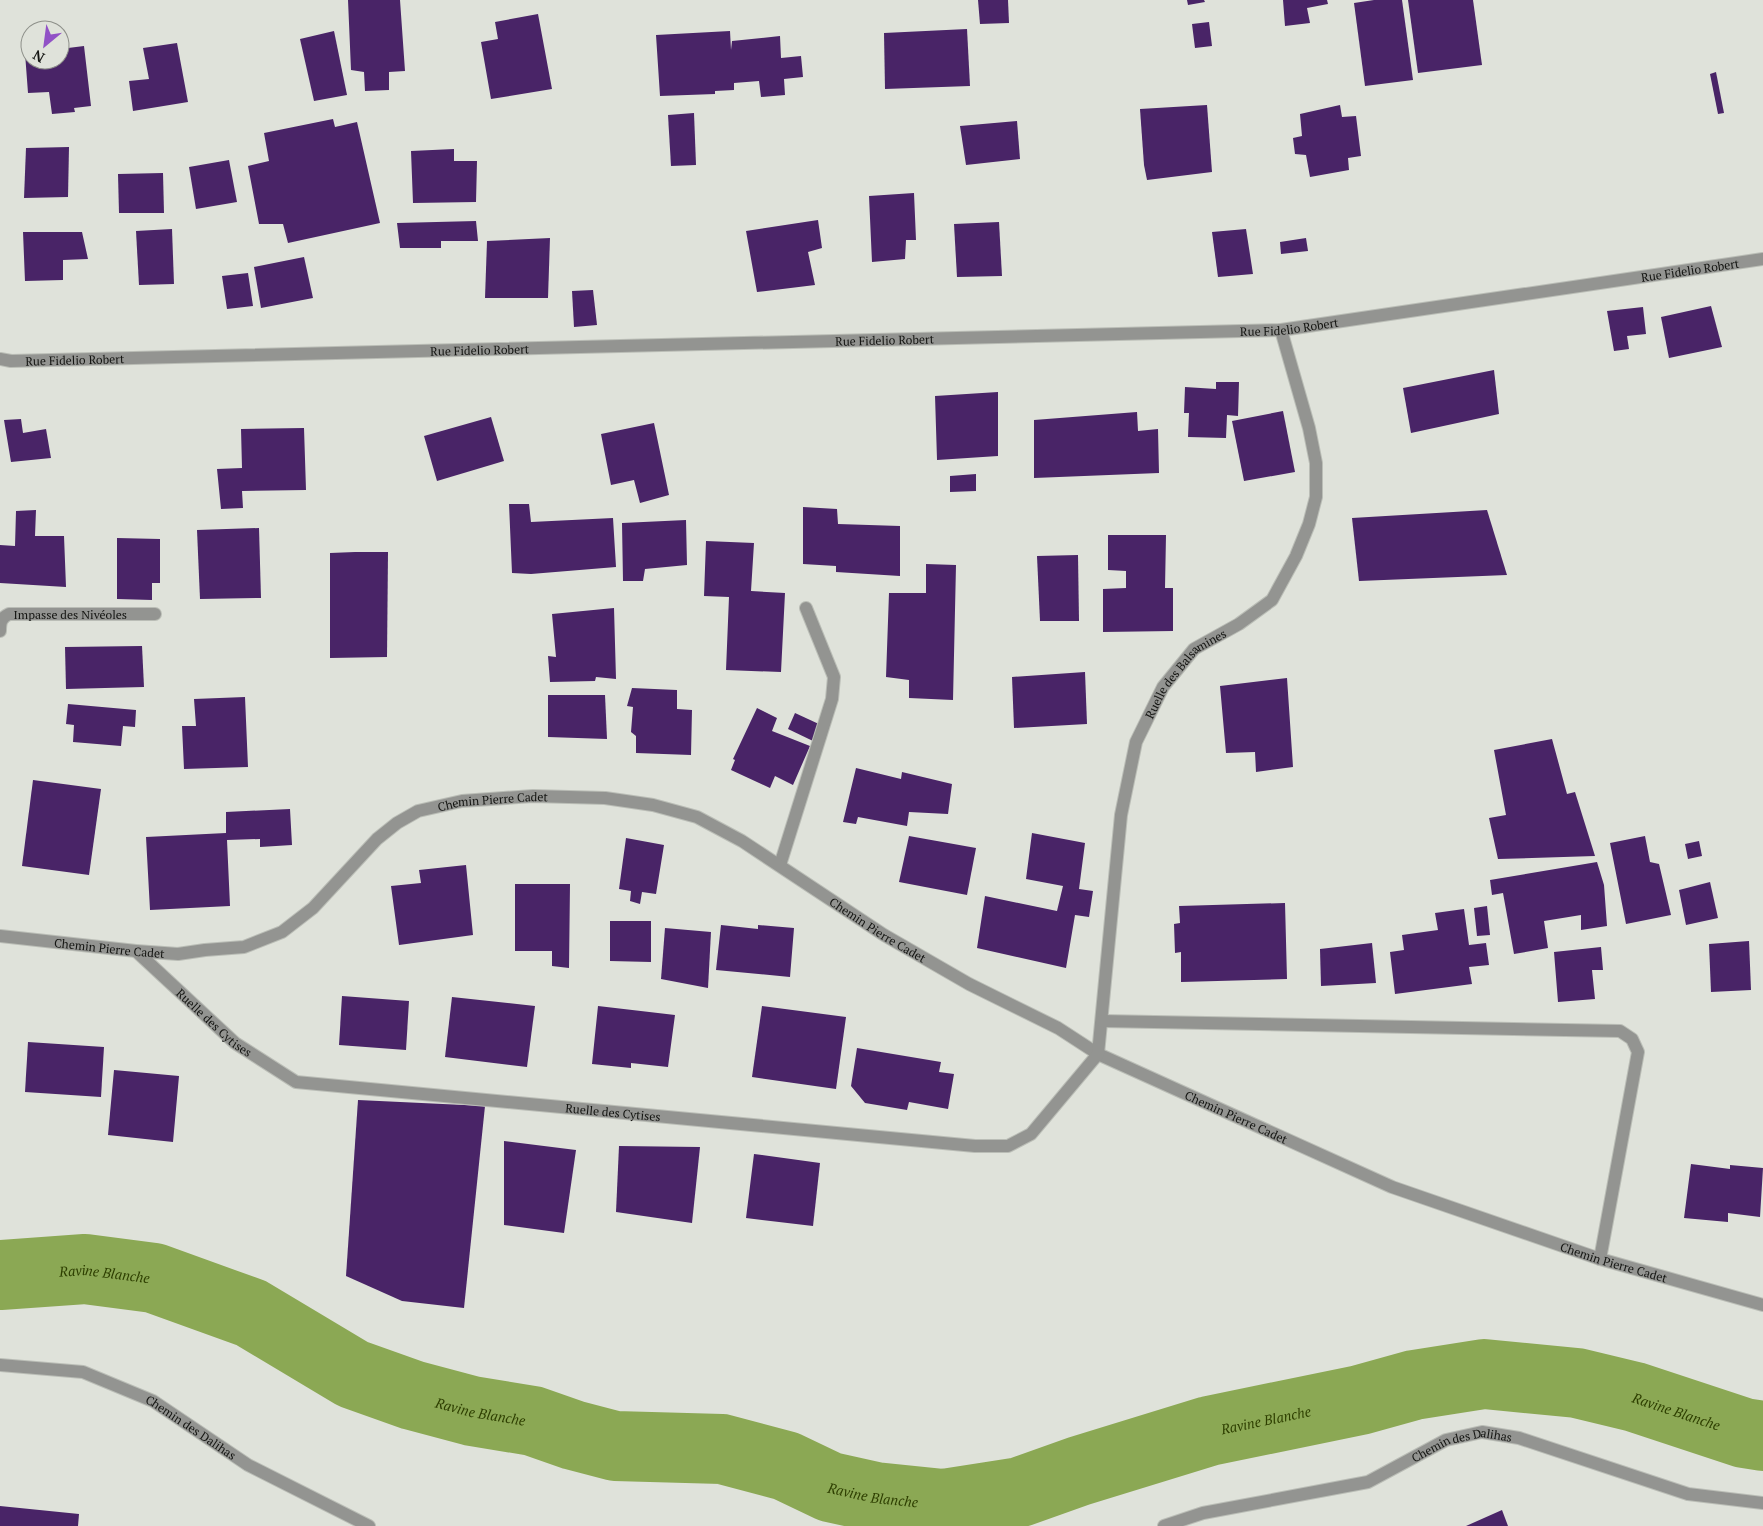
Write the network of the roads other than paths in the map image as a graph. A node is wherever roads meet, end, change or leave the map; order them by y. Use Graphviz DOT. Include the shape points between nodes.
graph roads {
  1 [pos="1763,259"];
  2 [pos="1281,330"];
  3 [pos="0,359"];
  4 [pos="806,608"];
  5 [pos="155,614"];
  6 [pos="0,631"];
  7 [pos="780,865"];
  8 [pos="0,936"];
  9 [pos="136,951"];
  10 [pos="1102,1022"];
  11 [pos="1098,1054"];
  12 [pos="1600,1259"];
  13 [pos="1763,1305"];
  14 [pos="0,1365"];
  15 [pos="1763,1503"];
  16 [pos="369,1526"];
  17 [pos="1164,1526"];
  1 -- 2 [label="street, Rue Fidelio Robert"];
  2 -- 3 [label="street, Rue Fidelio Robert"];
  2 -- 10 [label="street, Ruelle des Balsamines" via="1309,428 1316,463 1316,497 1296,556 1272,600 1239,624 1194,649 1163,687 1136,742 1121,815"];
  4 -- 7 [label="street" via="834,677 832,700"];
  5 -- 6 [label="street, Impasse des Nivéoles" via="9,614 3,617"];
  7 -- 9 [label="street, Chemin Pierre Cadet" via="697,817 653,805 606,798 533,796 462,800 418,811 397,823 377,839 313,908 282,932 244,947 178,954"];
  7 -- 11 [label="street, Chemin Pierre Cadet" via="884,935 969,984 1058,1028"];
  8 -- 9 [label="street, Chemin Pierre Cadet"];
  9 -- 11 [label="street, Ruelle des Cytises" via="235,1043 296,1082 965,1145 1008,1146 1031,1134"];
  10 -- 11 [label="street, Ruelle des Balsamines"];
  10 -- 12 [label="street" via="1620,1031 1632,1039 1638,1052"];
  11 -- 12 [label="street, Chemin Pierre Cadet" via="1392,1187"];
  12 -- 13 [label="street, Chemin Pierre Cadet"];
  14 -- 16 [label="street, Chemin des Dalihas" via="83,1372 152,1401 248,1465"];
  15 -- 17 [label="street, Chemin des Dalihas" via="1688,1494 1519,1438 1482,1432 1446,1440 1368,1482 1203,1513"];
}
